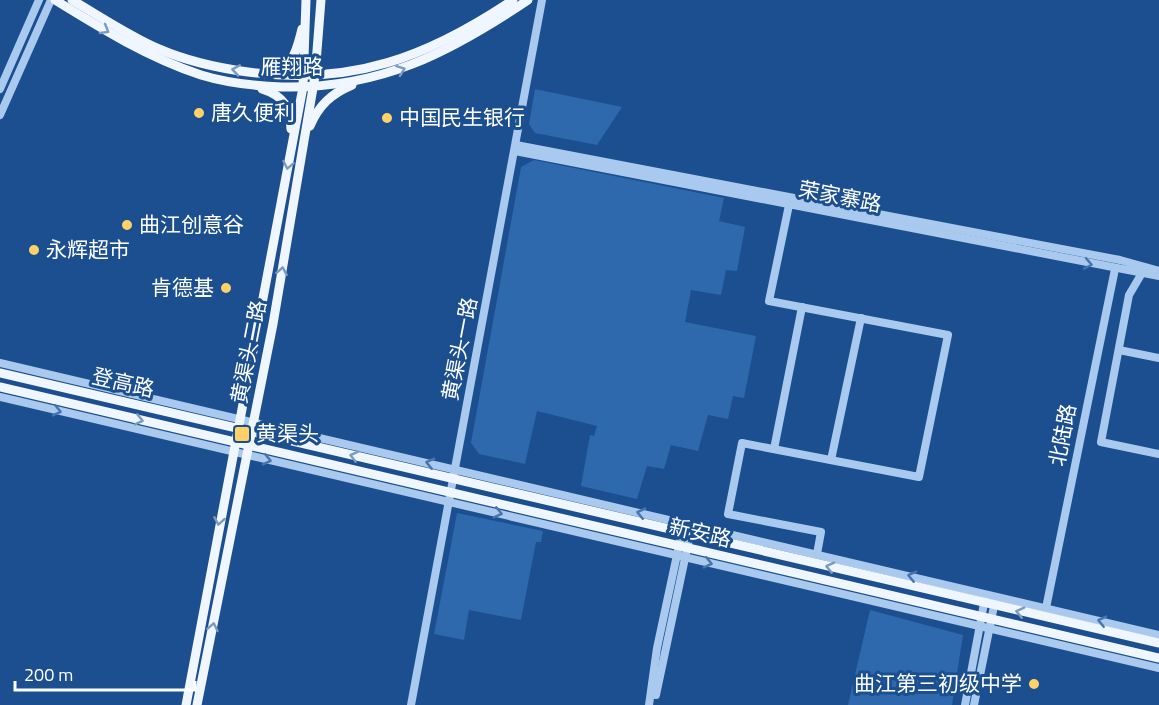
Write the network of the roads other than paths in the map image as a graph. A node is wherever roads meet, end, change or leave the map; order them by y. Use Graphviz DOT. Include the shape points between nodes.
graph roads {
  1 [pos="39,0"];
  2 [pos="53,0"];
  3 [pos="72,0"];
  4 [pos="306,0"];
  5 [pos="321,0"];
  6 [pos="513,0"];
  7 [pos="528,0"];
  8 [pos="542,0"];
  9 [pos="305,18"];
  10 [pos="258,73"];
  11 [pos="303,76"];
  12 [pos="315,76"];
  13 [pos="366,79"];
  14 [pos="249,84"];
  15 [pos="303,87"];
  16 [pos="313,87"];
  17 [pos="0,89"];
  18 [pos="0,115"];
  19 [pos="304,139"];
  20 [pos="292,142"];
  21 [pos="516,148"];
  22 [pos="789,205"];
  23 [pos="1115,269"];
  24 [pos="1159,271"];
  25 [pos="1142,273"];
  26 [pos="1159,276"];
  27 [pos="802,307"];
  28 [pos="861,318"];
  29 [pos="1119,350"];
  30 [pos="1159,358"];
  31 [pos="0,363"];
  32 [pos="0,373"];
  33 [pos="0,387"];
  34 [pos="0,397"];
  35 [pos="239,423"];
  36 [pos="253,427"];
  37 [pos="233,447"];
  38 [pos="774,449"];
  39 [pos="248,450"];
  40 [pos="1159,454"];
  41 [pos="831,460"];
  42 [pos="454,474"];
  43 [pos="451,492"];
  44 [pos="449,502"];
  45 [pos="687,528"];
  46 [pos="682,552"];
  47 [pos="817,554"];
  48 [pos="984,598"];
  49 [pos="995,601"];
  50 [pos="1046,608"];
  51 [pos="980,622"];
  52 [pos="991,624"];
  53 [pos="1159,634"];
  54 [pos="1159,643"];
  55 [pos="1159,658"];
  56 [pos="1159,668"];
  57 [pos="186,705"];
  58 [pos="197,705"];
  59 [pos="411,705"];
  60 [pos="649,705"];
  61 [pos="654,705"];
  62 [pos="965,705"];
  63 [pos="974,705"];
  1 -- 17 [label="street"];
  2 -- 14 [label="main road, 雁翔路, one-way" via="157,57 201,75"];
  2 -- 18 [label="street"];
  10 -- 3 [label="main road, 雁翔路, one-way" via="171,54"];
  4 -- 9 [label="main road"];
  5 -- 12 [label="main road, 黄渠头二路"];
  6 -- 12 [label="main road, 雁翔路" via="415,55 352,72"];
  13 -- 7 [label="main road, 雁翔路, one-way" via="394,73 445,51"];
  8 -- 21 [label="street, 黄渠头一路"];
  9 -- 10 [label="main road" via="292,59 281,67"];
  9 -- 11 [label="main road, 黄渠头二路"];
  10 -- 11 [label="main road, 雁翔路"];
  11 -- 12 [label="main road, 雁翔路"];
  11 -- 15 [label="main road, 黄渠头二路"];
  12 -- 16 [label="main road, 黄渠头二路"];
  13 -- 16 [label="main road, 雁翔路"];
  13 -- 19 [label="main road" via="329,98 316,113"];
  14 -- 15 [label="main road, 雁翔路"];
  14 -- 20 [label="main road" via="276,94 286,104"];
  15 -- 16 [label="main road, 雁翔路"];
  15 -- 20 [label="main road, 黄渠头二路"];
  16 -- 19 [label="main road, 黄渠头二路"];
  36 -- 19 [label="main road, 黄渠头二路, one-way"];
  20 -- 35 [label="main road, 黄渠头二路, one-way"];
  21 -- 22 [label="street, 荣家寨路"];
  21 -- 24 [label="street, 荣家寨路" via="1120,260"];
  21 -- 42 [label="street, 黄渠头一路"];
  22 -- 23 [label="street, 荣家寨路, one-way"];
  22 -- 27 [label="street" via="769,301"];
  23 -- 25 [label="street, 荣家寨路"];
  23 -- 50 [label="street, 北陆路"];
  25 -- 26 [label="street, 荣家寨路"];
  25 -- 29 [label="street" via="1129,295"];
  27 -- 28 [label="street"];
  27 -- 38 [label="street"];
  28 -- 41 [label="street"];
  28 -- 41 [label="street" via="948,335 920,477"];
  29 -- 30 [label="street"];
  29 -- 40 [label="street" via="1101,442"];
  31 -- 35 [label="street"];
  32 -- 35 [label="main road, 登高路"];
  33 -- 37 [label="main road, 登高路, one-way"];
  34 -- 37 [label="street, one-way"];
  35 -- 36 [label="main road, 新安路"];
  35 -- 37 [label="main road, 黄渠头二路"];
  36 -- 39 [label="main road, 黄渠头二路"];
  42 -- 36 [label="main road, 新安路, one-way"];
  37 -- 39 [label="main road, 新安路"];
  37 -- 57 [label="main road, 黄渠头二路, one-way"];
  38 -- 41 [label="street"];
  38 -- 47 [label="street" via="742,444 728,514 821,532"];
  39 -- 43 [label="main road, 新安路"];
  39 -- 44 [label="street, one-way"];
  58 -- 39 [label="main road, 黄渠头二路, one-way"];
  42 -- 43 [label="street, 黄渠头一路"];
  45 -- 42 [label="main road, 新安路, one-way"];
  43 -- 44 [label="street, 黄渠头一路"];
  43 -- 46 [label="main road, 新安路"];
  44 -- 46 [label="street, one-way"];
  44 -- 59 [label="street, 黄渠头一路"];
  45 -- 46 [label="street"];
  45 -- 47 [label="street"];
  48 -- 45 [label="main road, 新安路, one-way"];
  46 -- 51 [label="main road, 新安路, one-way"];
  46 -- 60 [label="street" via="657,648"];
  46 -- 61 [label="street"];
  48 -- 47 [label="street, one-way"];
  48 -- 49 [label="main road, 新安路"];
  48 -- 51 [label="street"];
  49 -- 50 [label="street"];
  49 -- 52 [label="street"];
  54 -- 49 [label="main road, 新安路, one-way"];
  53 -- 50 [label="street, one-way"];
  51 -- 52 [label="main road, 新安路"];
  51 -- 62 [label="street"];
  52 -- 55 [label="main road, 新安路"];
  52 -- 56 [label="street"];
  52 -- 63 [label="street"];
}
